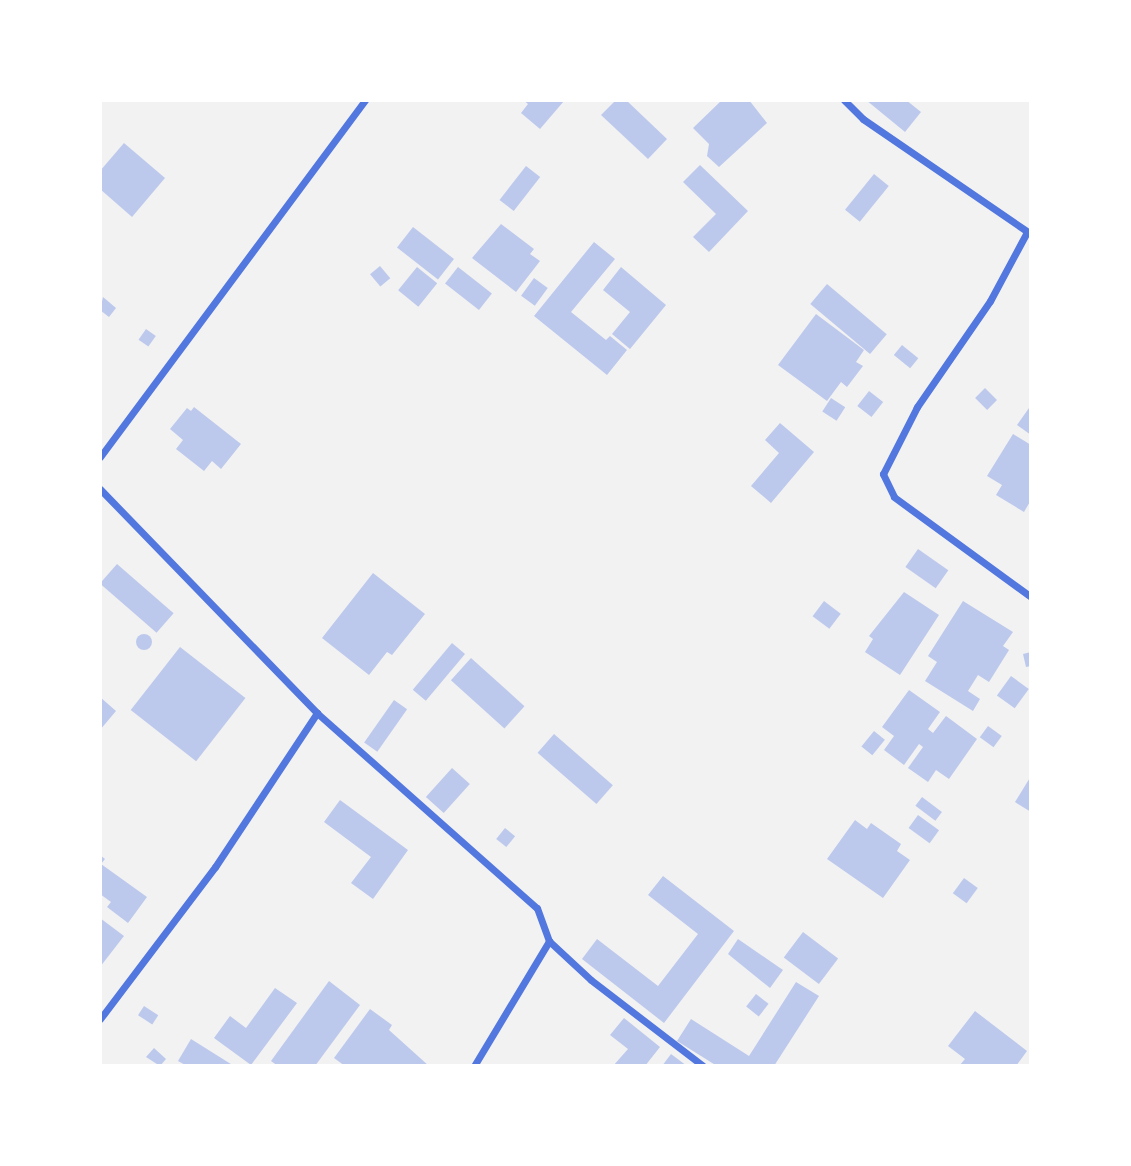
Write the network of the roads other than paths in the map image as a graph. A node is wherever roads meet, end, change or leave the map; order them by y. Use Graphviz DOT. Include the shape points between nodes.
graph roads {
  1 [pos="365,100"];
  2 [pos="844,100"];
  3 [pos="1029,233"];
  4 [pos="100,457"];
  5 [pos="100,489"];
  6 [pos="1031,597"];
  7 [pos="317,713"];
  8 [pos="549,941"];
  9 [pos="100,1019"];
  10 [pos="474,1066"];
  11 [pos="703,1066"];
  1 -- 4 [label="street"];
  2 -- 3 [label="street" via="863,119"];
  3 -- 6 [label="street" via="990,301 918,407 883,474 894,498"];
  5 -- 7 [label="street"];
  7 -- 8 [label="street" via="537,908"];
  7 -- 9 [label="street" via="215,867"];
  8 -- 10 [label="street"];
  8 -- 11 [label="street" via="591,980"];
}
